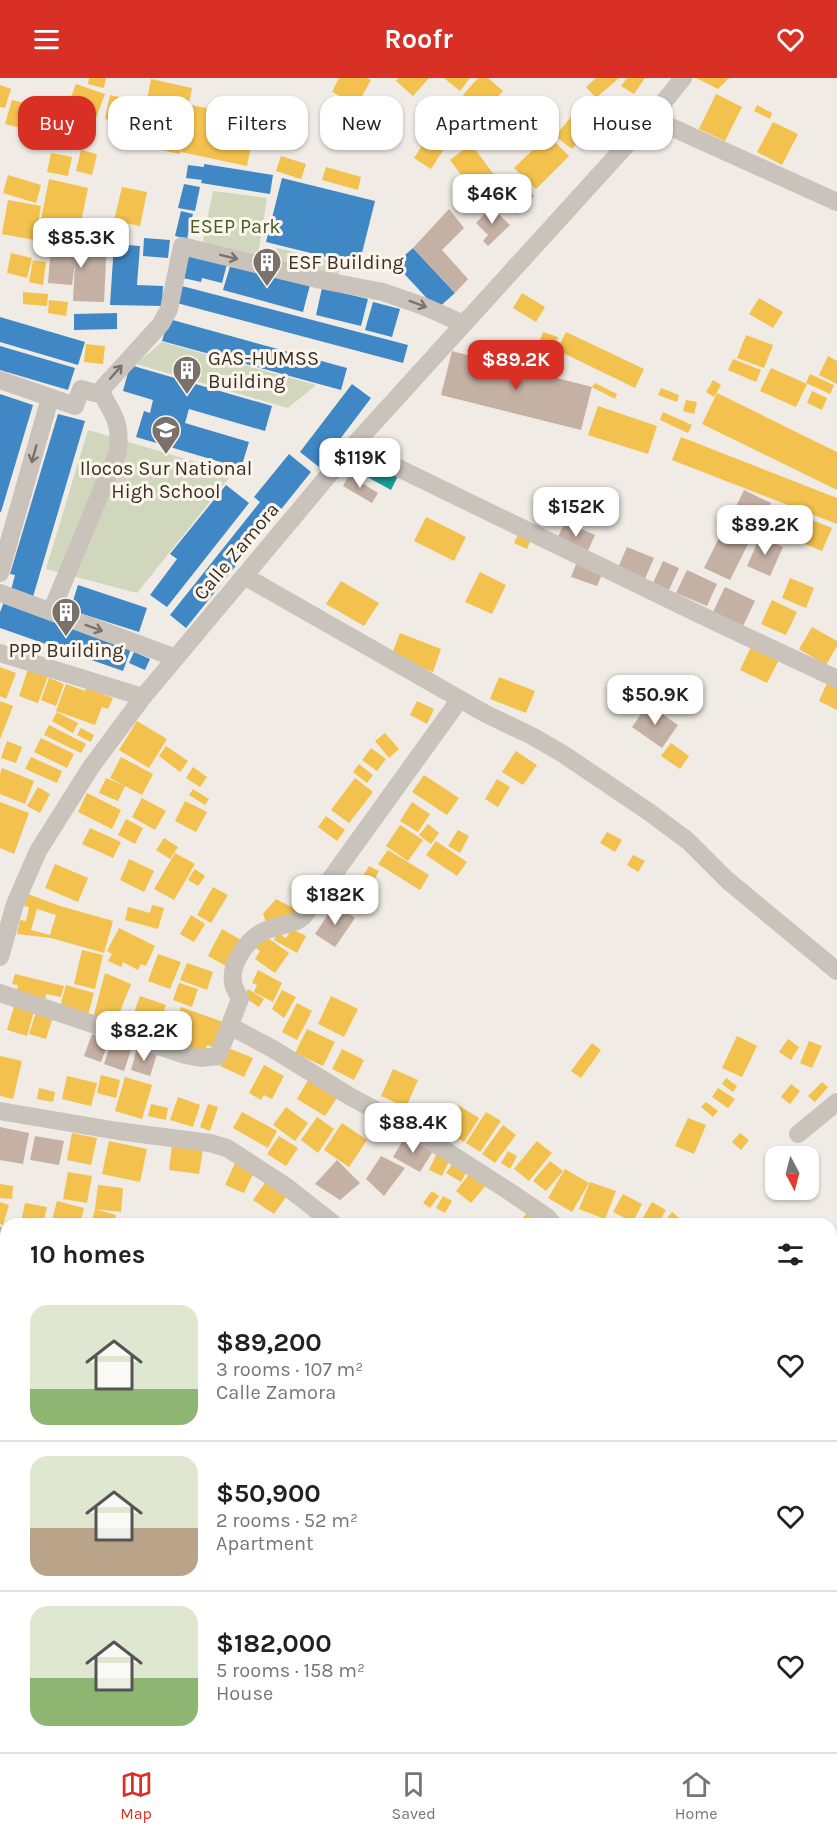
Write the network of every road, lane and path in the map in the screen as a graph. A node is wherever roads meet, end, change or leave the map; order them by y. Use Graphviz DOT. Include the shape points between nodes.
graph roads {
  1 [pos="683,78"];
  2 [pos="669,96"];
  3 [pos="673,128"];
  4 [pos="622,150"];
  5 [pos="837,202"];
  6 [pos="464,324"];
  7 [pos="0,380"];
  8 [pos="100,391"];
  9 [pos="50,398"];
  10 [pos="353,446"];
  11 [pos="0,573"];
  12 [pos="244,576"];
  13 [pos="0,593"];
  14 [pos="51,612"];
  15 [pos="0,653"];
  16 [pos="176,658"];
  17 [pos="837,679"];
  18 [pos="143,697"];
  19 [pos="460,699"];
  20 [pos="8,903"];
  21 [pos="0,957"];
  22 [pos="837,971"];
  23 [pos="0,993"];
  24 [pos="231,1026"];
  25 [pos="837,1102"];
  26 [pos="0,1111"];
  27 [pos="798,1134"];
  28 [pos="326,1218"];
  29 [pos="548,1218"];
  1 -- 2 [label="street, Calle Zamora"];
  3 -- 5 [label="street"];
  4 -- 6 [label="street, Calle Zamora"];
  8 -- 6 [label="street, one-way" via="170,309 182,246 383,292"];
  6 -- 10 [label="street, Calle Zamora"];
  7 -- 9 [label="street"];
  8 -- 9 [label="street" via="81,389 75,406"];
  8 -- 14 [label="street" via="116,418 120,433 118,451"];
  9 -- 11 [label="street, one-way"];
  10 -- 12 [label="street, Calle Zamora"];
  10 -- 17 [label="street"];
  12 -- 16 [label="street, Calle Zamora"];
  12 -- 19 [label="street"];
  13 -- 14 [label="street"];
  14 -- 16 [label="street, one-way"];
  15 -- 18 [label="street"];
  16 -- 18 [label="street, Calle Zamora"];
  18 -- 20 [label="street, Calle Zamora" via="92,767"];
  19 -- 22 [label="street" via="563,754 649,812 688,841 727,880"];
  19 -- 24 [label="street" via="303,917 259,934 236,960 233,984 240,999"];
  20 -- 21 [label="street, Calle Zamora"];
  23 -- 24 [label="street" via="201,1058 218,1056"];
  24 -- 29 [label="street" via="423,1136"];
  25 -- 27 [label="street"];
  26 -- 28 [label="street" via="227,1148"];
}
